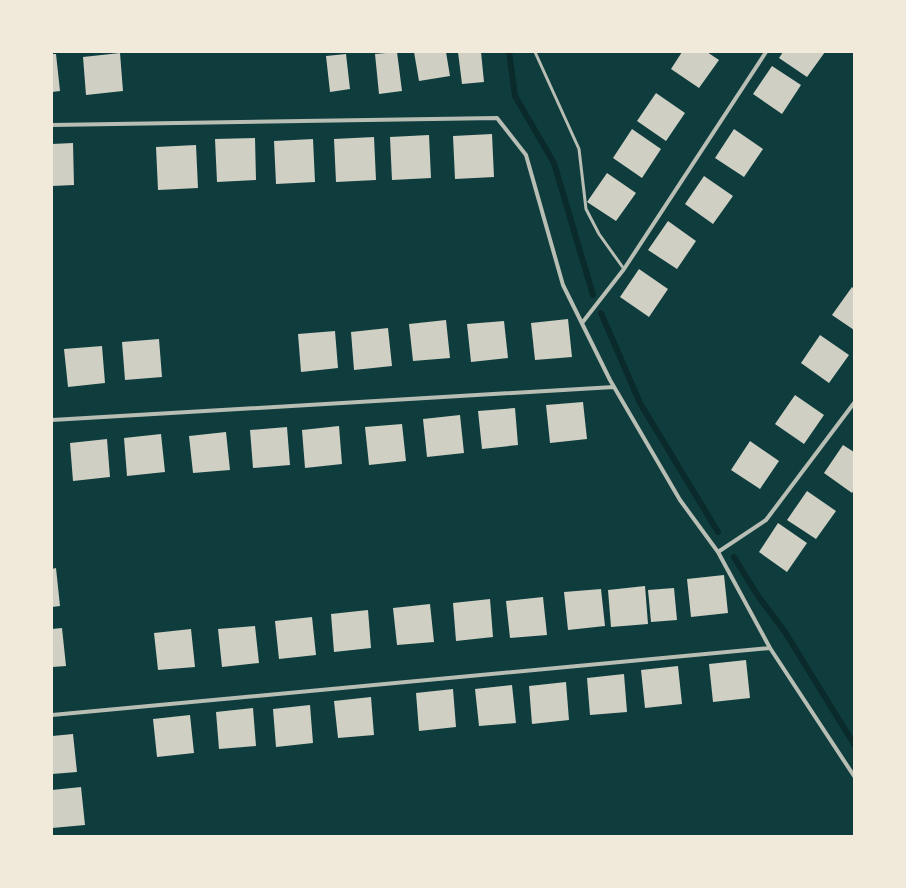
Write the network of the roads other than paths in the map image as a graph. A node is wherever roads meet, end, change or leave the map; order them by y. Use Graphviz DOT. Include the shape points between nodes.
graph roads {
  1 [pos="535,52"];
  2 [pos="766,52"];
  3 [pos="52,125"];
  4 [pos="624,269"];
  5 [pos="582,323"];
  6 [pos="614,386"];
  7 [pos="854,402"];
  8 [pos="52,420"];
  9 [pos="718,552"];
  10 [pos="770,648"];
  11 [pos="52,715"];
  12 [pos="854,776"];
  1 -- 4 [label="lane" via="579,149 586,209 599,234"];
  2 -- 4 [label="street"];
  3 -- 5 [label="street" via="497,118 526,155 563,285"];
  4 -- 5 [label="street"];
  5 -- 6 [label="street"];
  6 -- 8 [label="street"];
  6 -- 9 [label="street" via="680,500"];
  7 -- 9 [label="street" via="766,520"];
  9 -- 10 [label="street"];
  10 -- 11 [label="street"];
  10 -- 12 [label="street"];
}
